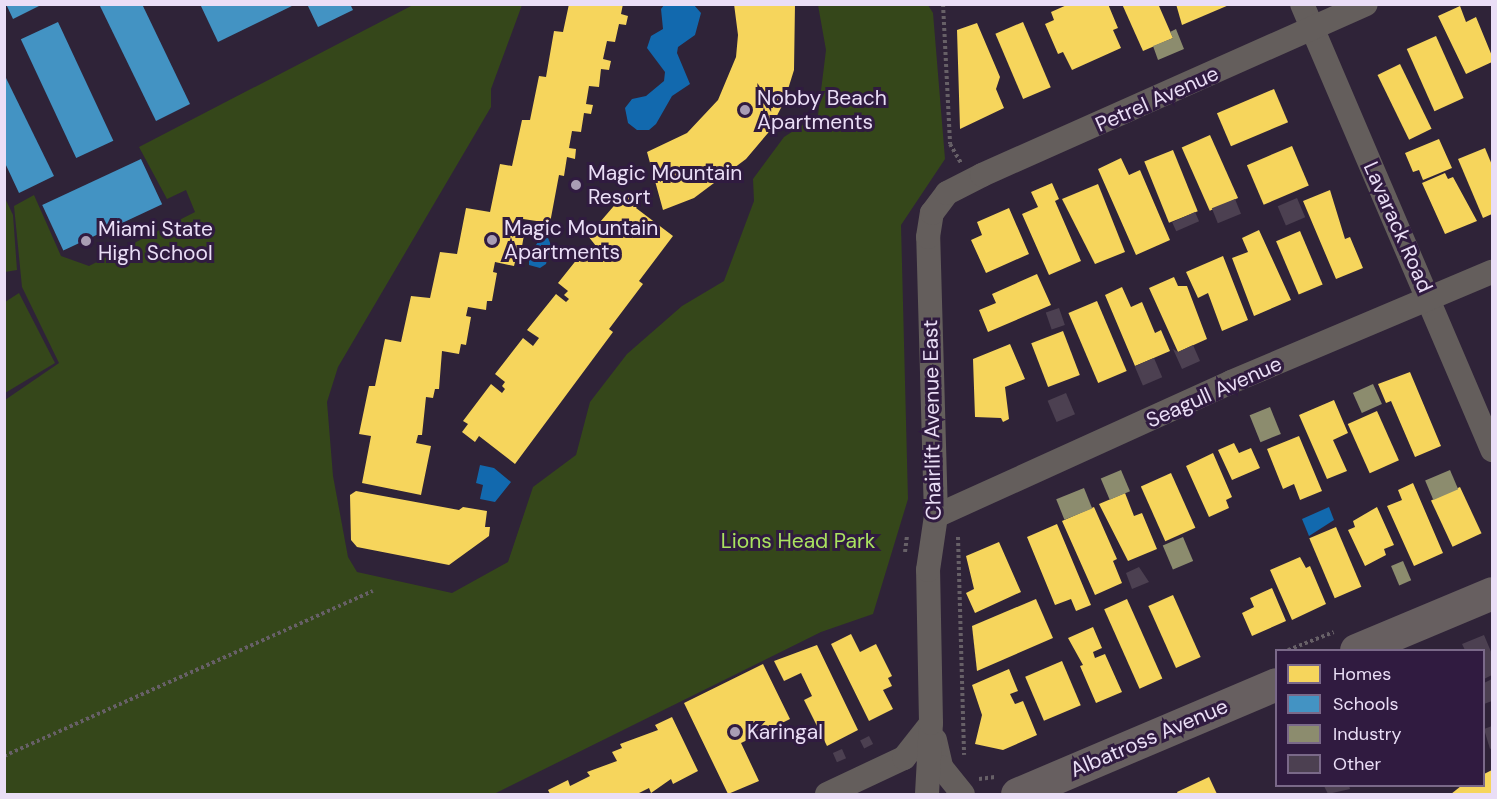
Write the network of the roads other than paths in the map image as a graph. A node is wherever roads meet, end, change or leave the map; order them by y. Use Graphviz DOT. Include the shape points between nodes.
graph roads {
  1 [pos="1302,4"];
  2 [pos="1366,4"];
  3 [pos="1312,29"];
  4 [pos="947,193"];
  5 [pos="1492,272"];
  6 [pos="1430,301"];
  7 [pos="1492,450"];
  8 [pos="936,516"];
  9 [pos="1492,593"];
  10 [pos="1361,649"];
  11 [pos="1275,684"];
  12 [pos="931,723"];
  13 [pos="1016,793"];
  14 [pos="827,795"];
  15 [pos="927,795"];
  16 [pos="963,795"];
  1 -- 3 [label="street, Lavarack Road"];
  2 -- 3 [label="street, Petrel Avenue"];
  3 -- 4 [label="street, Petrel Avenue"];
  3 -- 6 [label="street, Lavarack Road"];
  4 -- 8 [label="street, Chairlift Avenue East" via="933,213 928,237"];
  5 -- 6 [label="street, Seagull Avenue"];
  6 -- 7 [label="street, Lavarack Road"];
  6 -- 8 [label="street, Seagull Avenue" via="1231,382"];
  8 -- 12 [label="street, Chairlift Avenue East" via="928,570"];
  9 -- 10 [label="street"];
  11 -- 13 [label="street, Albatross Avenue"];
  12 -- 14 [label="street" via="904,758"];
  12 -- 15 [label="street, Chairlift Avenue East"];
  12 -- 16 [label="street, Chairlift Avenue East" via="941,767"];
}
